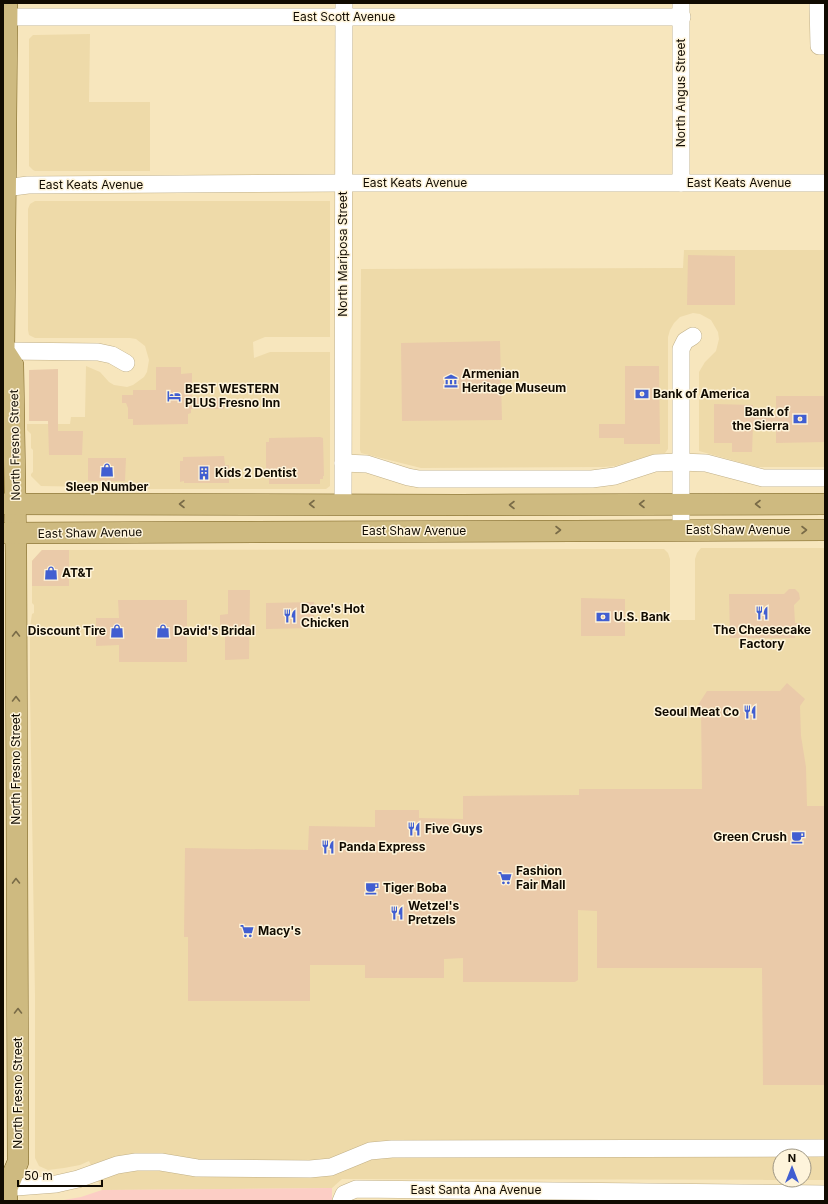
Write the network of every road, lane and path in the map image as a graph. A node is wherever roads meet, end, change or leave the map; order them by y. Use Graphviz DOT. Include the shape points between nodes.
graph roads {
  1 [pos="818,3"];
  2 [pos="7,10"];
  3 [pos="344,10"];
  4 [pos="681,10"];
  5 [pos="822,46"];
  6 [pos="344,183"];
  7 [pos="681,183"];
  8 [pos="825,183"];
  9 [pos="5,188"];
  10 [pos="693,336"];
  11 [pos="4,352"];
  12 [pos="126,363"];
  13 [pos="680,462"];
  14 [pos="343,463"];
  15 [pos="825,478"];
  16 [pos="9,504"];
  17 [pos="343,504"];
  18 [pos="681,504"];
  19 [pos="825,504"];
  20 [pos="461,505"];
  21 [pos="681,530"];
  22 [pos="825,530"];
  23 [pos="334,531"];
  24 [pos="234,532"];
  25 [pos="9,534"];
  26 [pos="3,774"];
  27 [pos="16,836"];
  28 [pos="825,1148"];
  29 [pos="5,1189"];
  30 [pos="825,1194"];
  31 [pos="509,1196"];
  32 [pos="343,1197"];
  1 -- 5 [label="street"];
  2 -- 3 [label="street, East Scott Avenue"];
  2 -- 9 [label="main road"];
  3 -- 4 [label="street, East Scott Avenue"];
  3 -- 6 [label="street, North Mariposa Street"];
  4 -- 7 [label="street, North Angus Street"];
  6 -- 7 [label="street, East Keats Avenue"];
  6 -- 9 [label="street, East Keats Avenue"];
  6 -- 14 [label="street, North Mariposa Street"];
  7 -- 8 [label="street, East Keats Avenue"];
  9 -- 11 [label="main road"];
  10 -- 13 [label="street" via="685,341 681,349"];
  11 -- 12 [label="street" via="98,352 112,355"];
  11 -- 16 [label="main road, North Fresno Street" via="14,365"];
  13 -- 14 [label="street" via="654,463 615,476 592,478 427,479 408,477 367,464"];
  13 -- 15 [label="street" via="706,463 763,478"];
  13 -- 18 [label="street"];
  14 -- 17 [label="street, North Mariposa Street"];
  17 -- 16 [label="main road, one-way"];
  16 -- 25 [label="main road, North Fresno Street"];
  17 -- 20 [label="main road"];
  17 -- 24 [label="main road" via="342,511 332,518 278,519"];
  19 -- 18 [label="main road, one-way"];
  18 -- 20 [label="main road, one-way"];
  18 -- 21 [label="street"];
  20 -- 23 [label="main road" via="406,518 352,518 340,523"];
  21 -- 22 [label="main road, East Shaw Avenue, one-way"];
  23 -- 21 [label="main road, East Shaw Avenue, one-way"];
  23 -- 24 [label="main road, East Shaw Avenue"];
  24 -- 25 [label="main road, East Shaw Avenue"];
  27 -- 25 [label="main road, North Fresno Street, one-way"];
  26 -- 27 [label="main road" via="6,822"];
  29 -- 27 [label="main road, North Fresno Street, one-way" via="18,1162"];
  28 -- 29 [label="street" via="392,1149 370,1152 331,1167 315,1168 197,1168 161,1162 136,1162 117,1165 56,1184"];
  30 -- 31 [label="street, East Santa Ana Avenue"];
  31 -- 32 [label="street, East Santa Ana Avenue" via="356,1190"];
}
